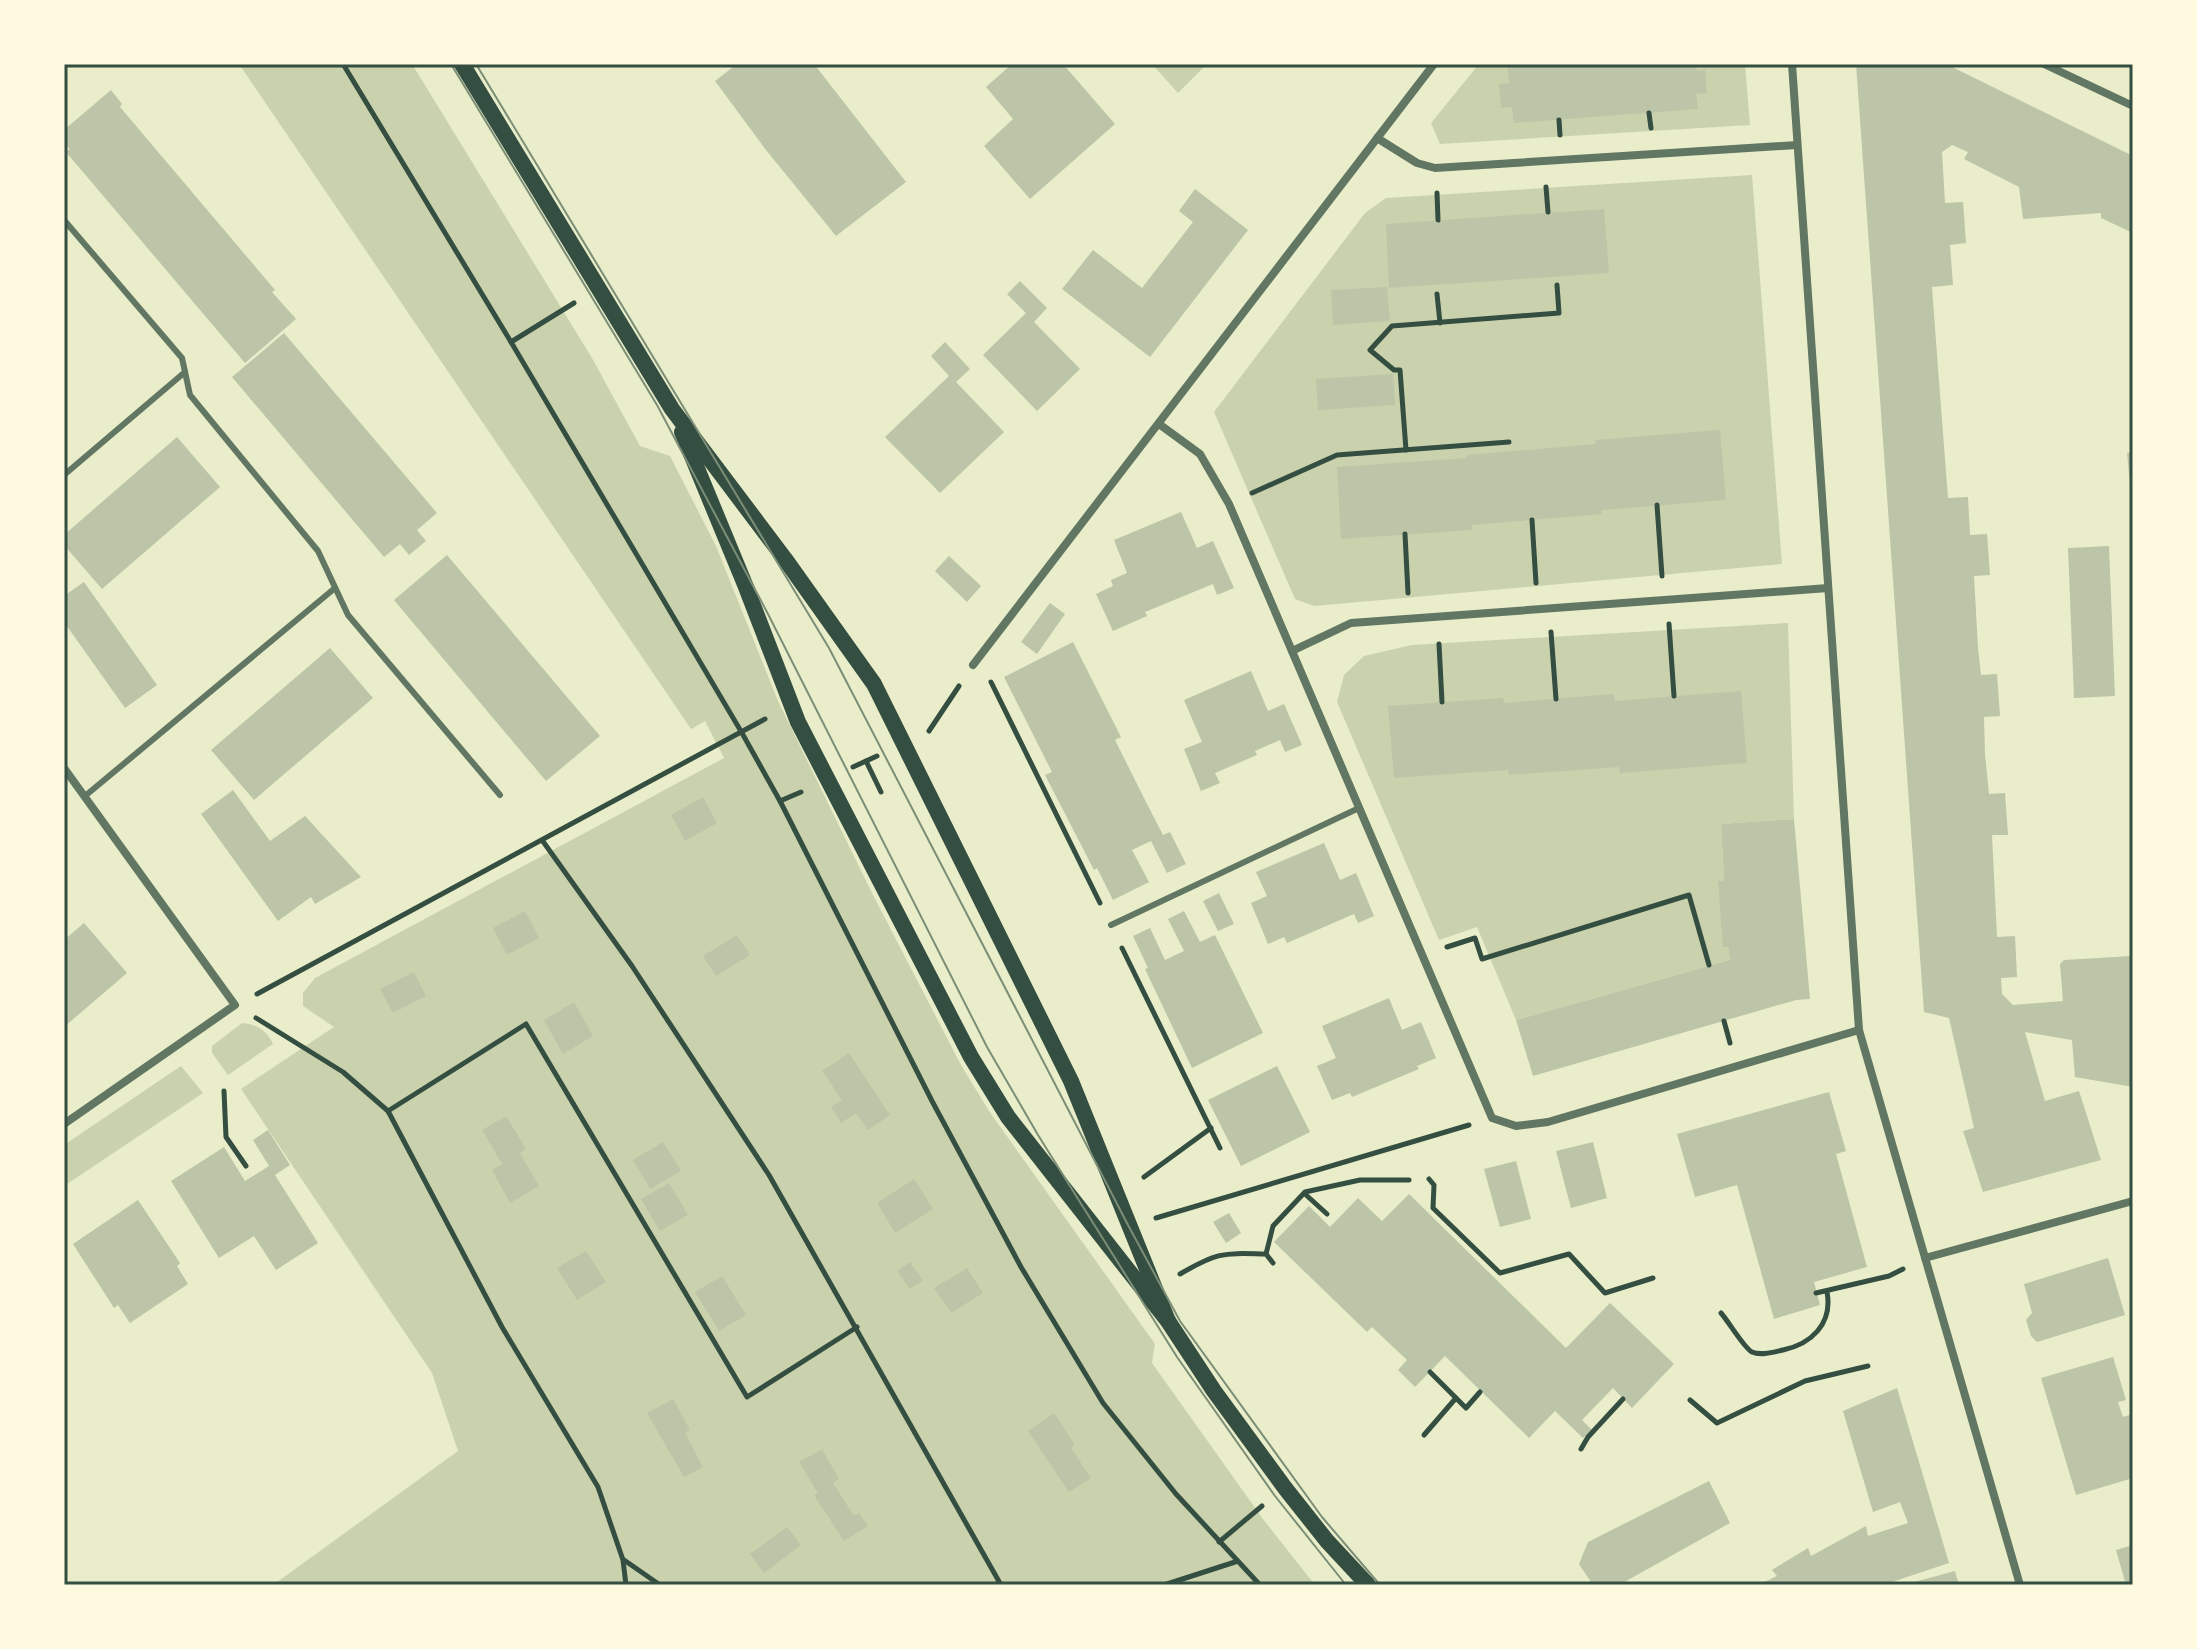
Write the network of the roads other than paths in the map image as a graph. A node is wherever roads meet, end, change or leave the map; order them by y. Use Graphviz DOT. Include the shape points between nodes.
graph roads {
  1 [pos="462,64"];
  2 [pos="1434,64"];
  3 [pos="1792,64"];
  4 [pos="2044,64"];
  5 [pos="2133,106"];
  6 [pos="1377,138"];
  7 [pos="1797,145"];
  8 [pos="64,220"];
  9 [pos="185,372"];
  10 [pos="672,409"];
  11 [pos="1159,424"];
  12 [pos="64,475"];
  13 [pos="335,588"];
  14 [pos="1828,588"];
  15 [pos="1292,651"];
  16 [pos="973,665"];
  17 [pos="64,768"];
  18 [pos="500,795"];
  19 [pos="85,796"];
  20 [pos="1359,808"];
  21 [pos="1111,925"];
  22 [pos="1859,1030"];
  23 [pos="64,1124"];
  24 [pos="2133,1201"];
  25 [pos="1925,1258"];
  26 [pos="1168,1321"];
  27 [pos="1368,1585"];
  28 [pos="2020,1585"];
  1 -- 10 [label="main road"];
  2 -- 6 [label="street"];
  3 -- 7 [label="street"];
  4 -- 5 [label="street"];
  6 -- 7 [label="street" via="1435,168"];
  6 -- 11 [label="street"];
  7 -- 14 [label="street"];
  8 -- 9 [label="lane" via="182,358"];
  9 -- 12 [label="lane"];
  9 -- 13 [label="lane" via="190,395 318,551"];
  10 -- 26 [label="main road" via="874,684 1071,1081"];
  10 -- 26 [label="main road" via="798,722 971,1057 1008,1117"];
  11 -- 15 [label="street" via="1200,454 1229,504"];
  11 -- 16 [label="street"];
  13 -- 18 [label="lane" via="348,615"];
  13 -- 19 [label="lane"];
  14 -- 15 [label="street" via="1351,623"];
  14 -- 22 [label="street"];
  15 -- 20 [label="street"];
  17 -- 19 [label="street"];
  19 -- 23 [label="street" via="235,1005"];
  20 -- 21 [label="lane"];
  20 -- 22 [label="street" via="1492,1118 1516,1126 1548,1122"];
  22 -- 25 [label="street"];
  24 -- 25 [label="street"];
  25 -- 28 [label="street"];
  26 -- 27 [label="main road" via="1285,1488"];
}
